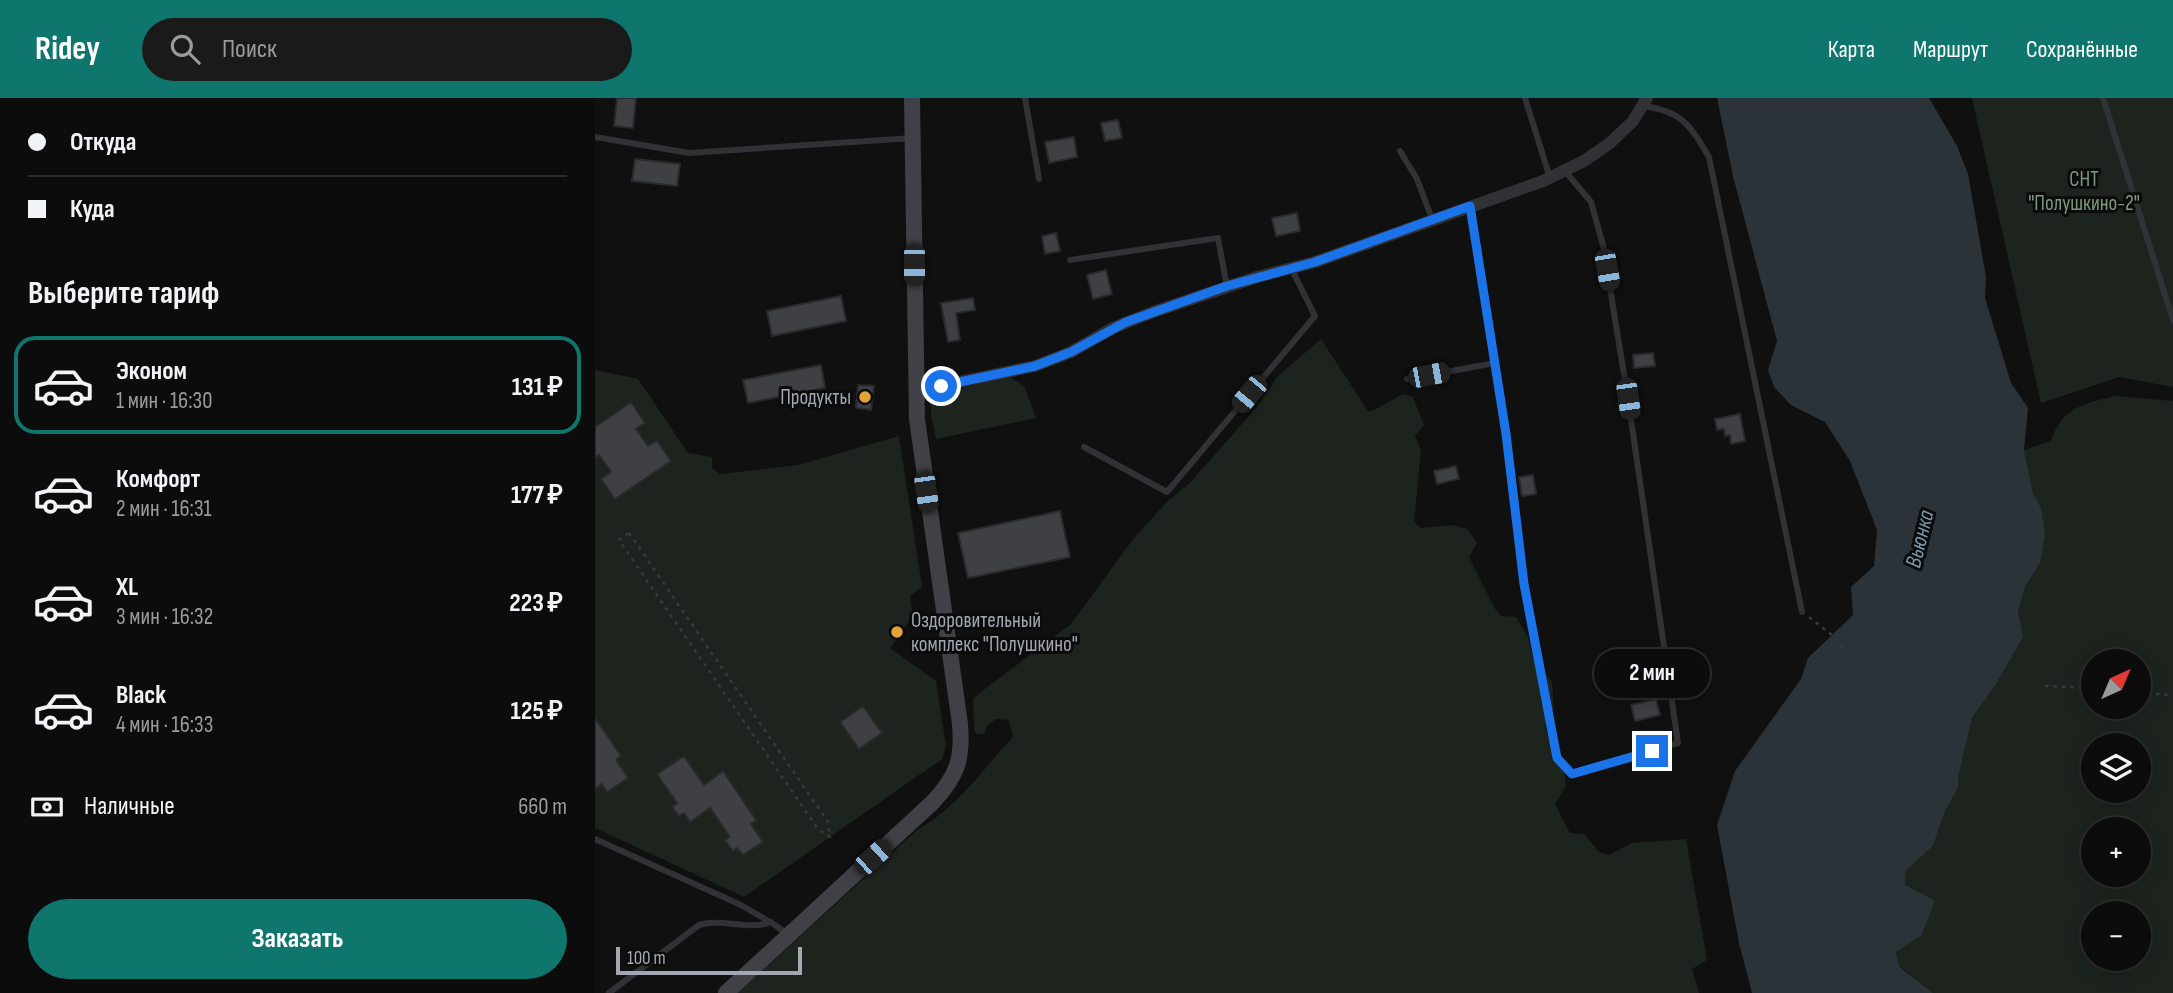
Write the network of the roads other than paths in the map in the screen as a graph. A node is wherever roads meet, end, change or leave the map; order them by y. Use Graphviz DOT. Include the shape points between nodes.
graph roads {
  1 [pos="912,98"];
  2 [pos="1025,98"];
  3 [pos="1525,98"];
  4 [pos="2103,98"];
  5 [pos="1645,102"];
  6 [pos="595,137"];
  7 [pos="913,138"];
  8 [pos="1400,151"];
  9 [pos="1565,172"];
  10 [pos="1550,178"];
  11 [pos="1039,179"];
  12 [pos="1470,206"];
  13 [pos="1432,219"];
  14 [pos="1070,260"];
  15 [pos="1291,268"];
  16 [pos="1227,286"];
  17 [pos="2173,320"];
  18 [pos="1495,363"];
  19 [pos="1407,379"];
  20 [pos="916,391"];
  21 [pos="1084,447"];
  22 [pos="1802,612"];
  23 [pos="595,839"];
  24 [pos="771,922"];
  25 [pos="789,936"];
  26 [pos="609,993"];
  27 [pos="726,993"];
  1 -- 7 [label="main road"];
  2 -- 11 [label="lane"];
  3 -- 10 [label="lane"];
  4 -- 17 [label="lane"];
  5 -- 9 [label="street" via="1610,143"];
  5 -- 22 [label="lane" via="1681,117 1709,157"];
  6 -- 7 [label="lane" via="689,153"];
  7 -- 20 [label="main road"];
  8 -- 13 [label="lane"];
  9 -- 10 [label="street"];
  9 -- 18 [label="lane" via="1591,202 1602,245 1678,743 1572,774 1557,758 1524,584"];
  10 -- 12 [label="street"];
  12 -- 13 [label="street"];
  12 -- 18 [label="lane"];
  13 -- 15 [label="street"];
  14 -- 16 [label="lane" via="1218,238"];
  15 -- 16 [label="street"];
  15 -- 21 [label="lane" via="1315,316 1167,492"];
  16 -- 20 [label="street" via="1126,322 1035,366"];
  18 -- 19 [label="lane"];
  20 -- 25 [label="main road" via="922,464 960,724 958,764 933,803"];
  23 -- 24 [label="lane"];
  24 -- 25 [label="lane"];
  24 -- 26 [label="lane" via="699,925"];
  25 -- 27 [label="main road"];
}
